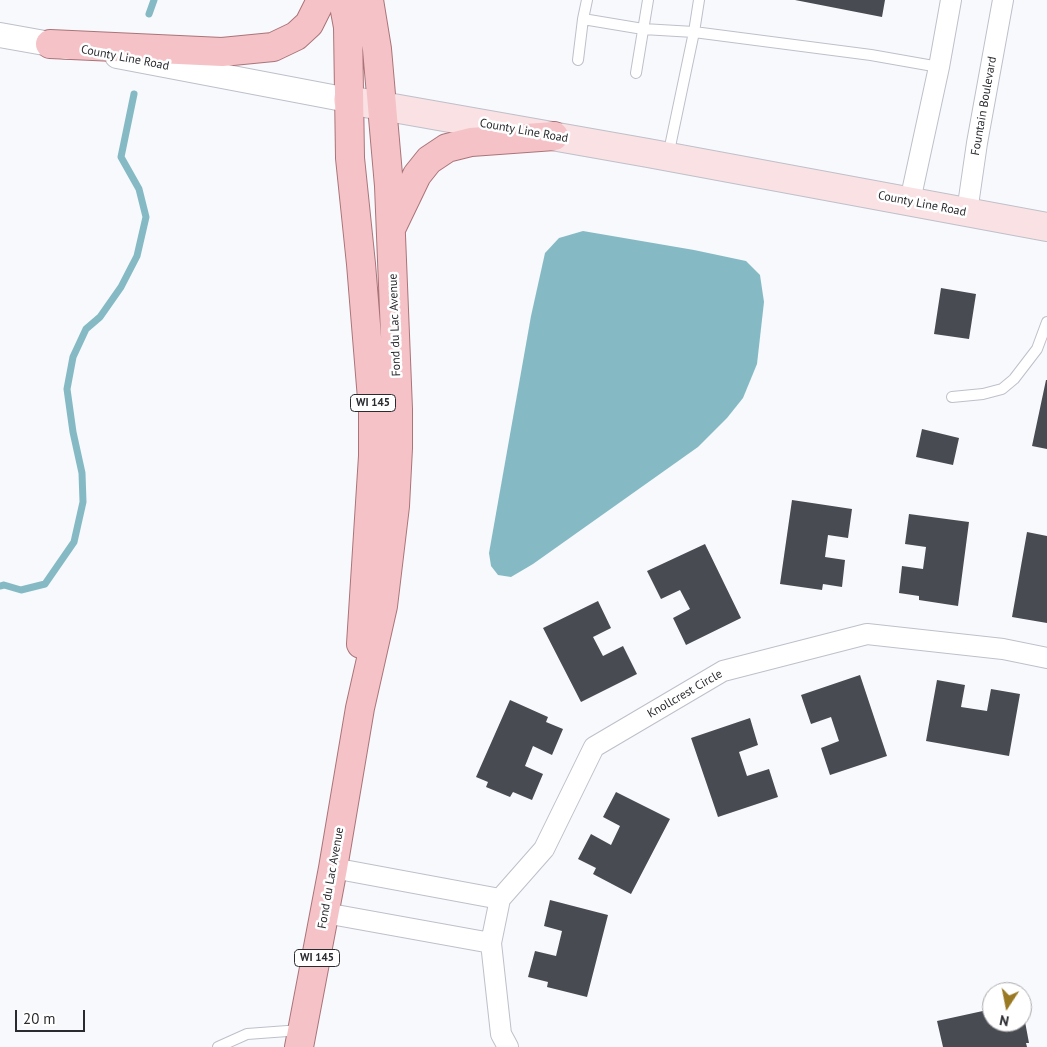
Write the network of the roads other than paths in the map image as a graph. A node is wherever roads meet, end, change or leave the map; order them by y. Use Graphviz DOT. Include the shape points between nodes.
graph roads {
  1 [pos="321,0"];
  2 [pos="343,0"];
  3 [pos="368,0"];
  4 [pos="587,0"];
  5 [pos="648,0"];
  6 [pos="699,0"];
  7 [pos="951,0"];
  8 [pos="1003,0"];
  9 [pos="583,19"];
  10 [pos="643,29"];
  11 [pos="694,32"];
  12 [pos="0,35"];
  13 [pos="50,44"];
  14 [pos="578,60"];
  15 [pos="939,67"];
  16 [pos="636,72"];
  17 [pos="348,100"];
  18 [pos="383,106"];
  19 [pos="554,136"];
  20 [pos="667,157"];
  21 [pos="910,201"];
  22 [pos="967,212"];
  23 [pos="1047,227"];
  24 [pos="391,230"];
  25 [pos="1047,322"];
  26 [pos="952,396"];
  27 [pos="1047,658"];
  28 [pos="360,708"];
  29 [pos="333,868"];
  30 [pos="500,899"];
  31 [pos="325,913"];
  32 [pos="491,943"];
  33 [pos="301,1039"];
  34 [pos="218,1047"];
  35 [pos="508,1047"];
  1 -- 13 [label="main road" via="309,24 296,36 273,47 222,52"];
  2 -- 17 [label="main road, Fond du Lac Avenue / WI 145" via="348,27"];
  3 -- 18 [label="main road, Fond du Lac Avenue / WI 145" via="378,48"];
  4 -- 9 [label="lane"];
  5 -- 10 [label="lane"];
  6 -- 11 [label="lane"];
  7 -- 15 [label="street"];
  8 -- 22 [label="street, Fountain Boulevard"];
  9 -- 10 [label="lane"];
  9 -- 14 [label="lane"];
  10 -- 11 [label="lane"];
  10 -- 16 [label="lane"];
  11 -- 15 [label="lane"];
  11 -- 20 [label="lane"];
  12 -- 13 [label="street, County Line Road"];
  13 -- 17 [label="street, County Line Road"];
  15 -- 21 [label="street"];
  17 -- 18 [label="main road, County Line Road"];
  17 -- 28 [label="main road, Fond du Lac Avenue / WI 145" via="350,158 373,411"];
  18 -- 19 [label="main road, County Line Road"];
  18 -- 24 [label="main road, Fond du Lac Avenue / WI 145"];
  19 -- 20 [label="main road, County Line Road"];
  19 -- 24 [label="main road" via="471,142 446,148 429,160 417,175"];
  20 -- 21 [label="main road, County Line Road"];
  21 -- 22 [label="main road, County Line Road"];
  22 -- 23 [label="main road, County Line Road"];
  24 -- 28 [label="main road, Fond du Lac Avenue / WI 145" via="398,408 395,506 383,606"];
  25 -- 26 [label="lane" via="1037,348 1002,389"];
  27 -- 30 [label="street, Knollcrest Circle" via="1004,649 867,634 723,671 594,747 544,849"];
  28 -- 29 [label="main road, Fond du Lac Avenue / WI 145"];
  29 -- 30 [label="street"];
  29 -- 31 [label="main road, Fond du Lac Avenue / WI 145"];
  30 -- 32 [label="street, Knollcrest Circle"];
  31 -- 32 [label="street"];
  31 -- 33 [label="main road, Fond du Lac Avenue / WI 145"];
  32 -- 35 [label="street, Knollcrest Circle" via="501,1034"];
  33 -- 34 [label="lane" via="247,1034"];
}
